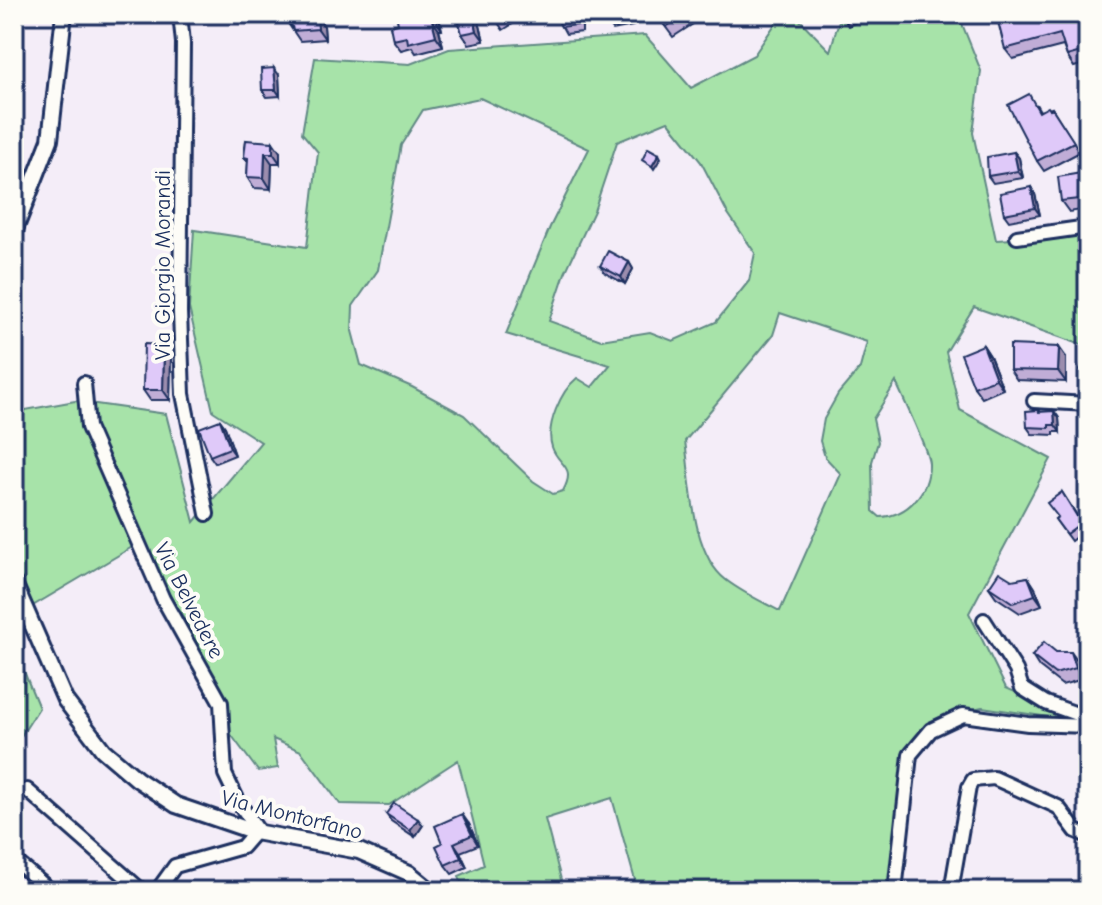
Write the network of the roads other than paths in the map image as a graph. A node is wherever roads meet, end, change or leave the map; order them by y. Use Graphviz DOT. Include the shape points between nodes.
graph roads {
  1 [pos="64,14"];
  2 [pos="180,14"];
  3 [pos="1088,227"];
  4 [pos="14,232"];
  5 [pos="1017,237"];
  6 [pos="84,383"];
  7 [pos="1034,401"];
  8 [pos="1088,404"];
  9 [pos="207,514"];
  10 [pos="14,583"];
  11 [pos="984,620"];
  12 [pos="1088,718"];
  13 [pos="1088,726"];
  14 [pos="27,790"];
  15 [pos="257,832"];
  16 [pos="1088,836"];
  17 [pos="14,860"];
  18 [pos="51,891"];
  19 [pos="142,891"];
  20 [pos="157,891"];
  21 [pos="431,891"];
  22 [pos="895,891"];
  23 [pos="951,891"];
  1 -- 4 [label="street" via="50,140"];
  2 -- 9 [label="street, Via Giorgio Morandi" via="183,394"];
  3 -- 5 [label="street"];
  6 -- 15 [label="street, Via Belvedere" via="88,427 163,599 221,703 225,774"];
  7 -- 8 [label="street"];
  10 -- 15 [label="street, Via Montorfano" via="65,700 103,750 176,805"];
  11 -- 12 [label="street" via="1022,688"];
  13 -- 22 [label="street" via="963,715 931,730 910,755"];
  14 -- 19 [label="street"];
  15 -- 20 [label="street" via="242,847 175,866"];
  15 -- 21 [label="street, Via Montorfano" via="359,851 409,873"];
  16 -- 23 [label="street" via="1076,831 1058,807 994,778 973,780"];
  17 -- 18 [label="street"];
}
